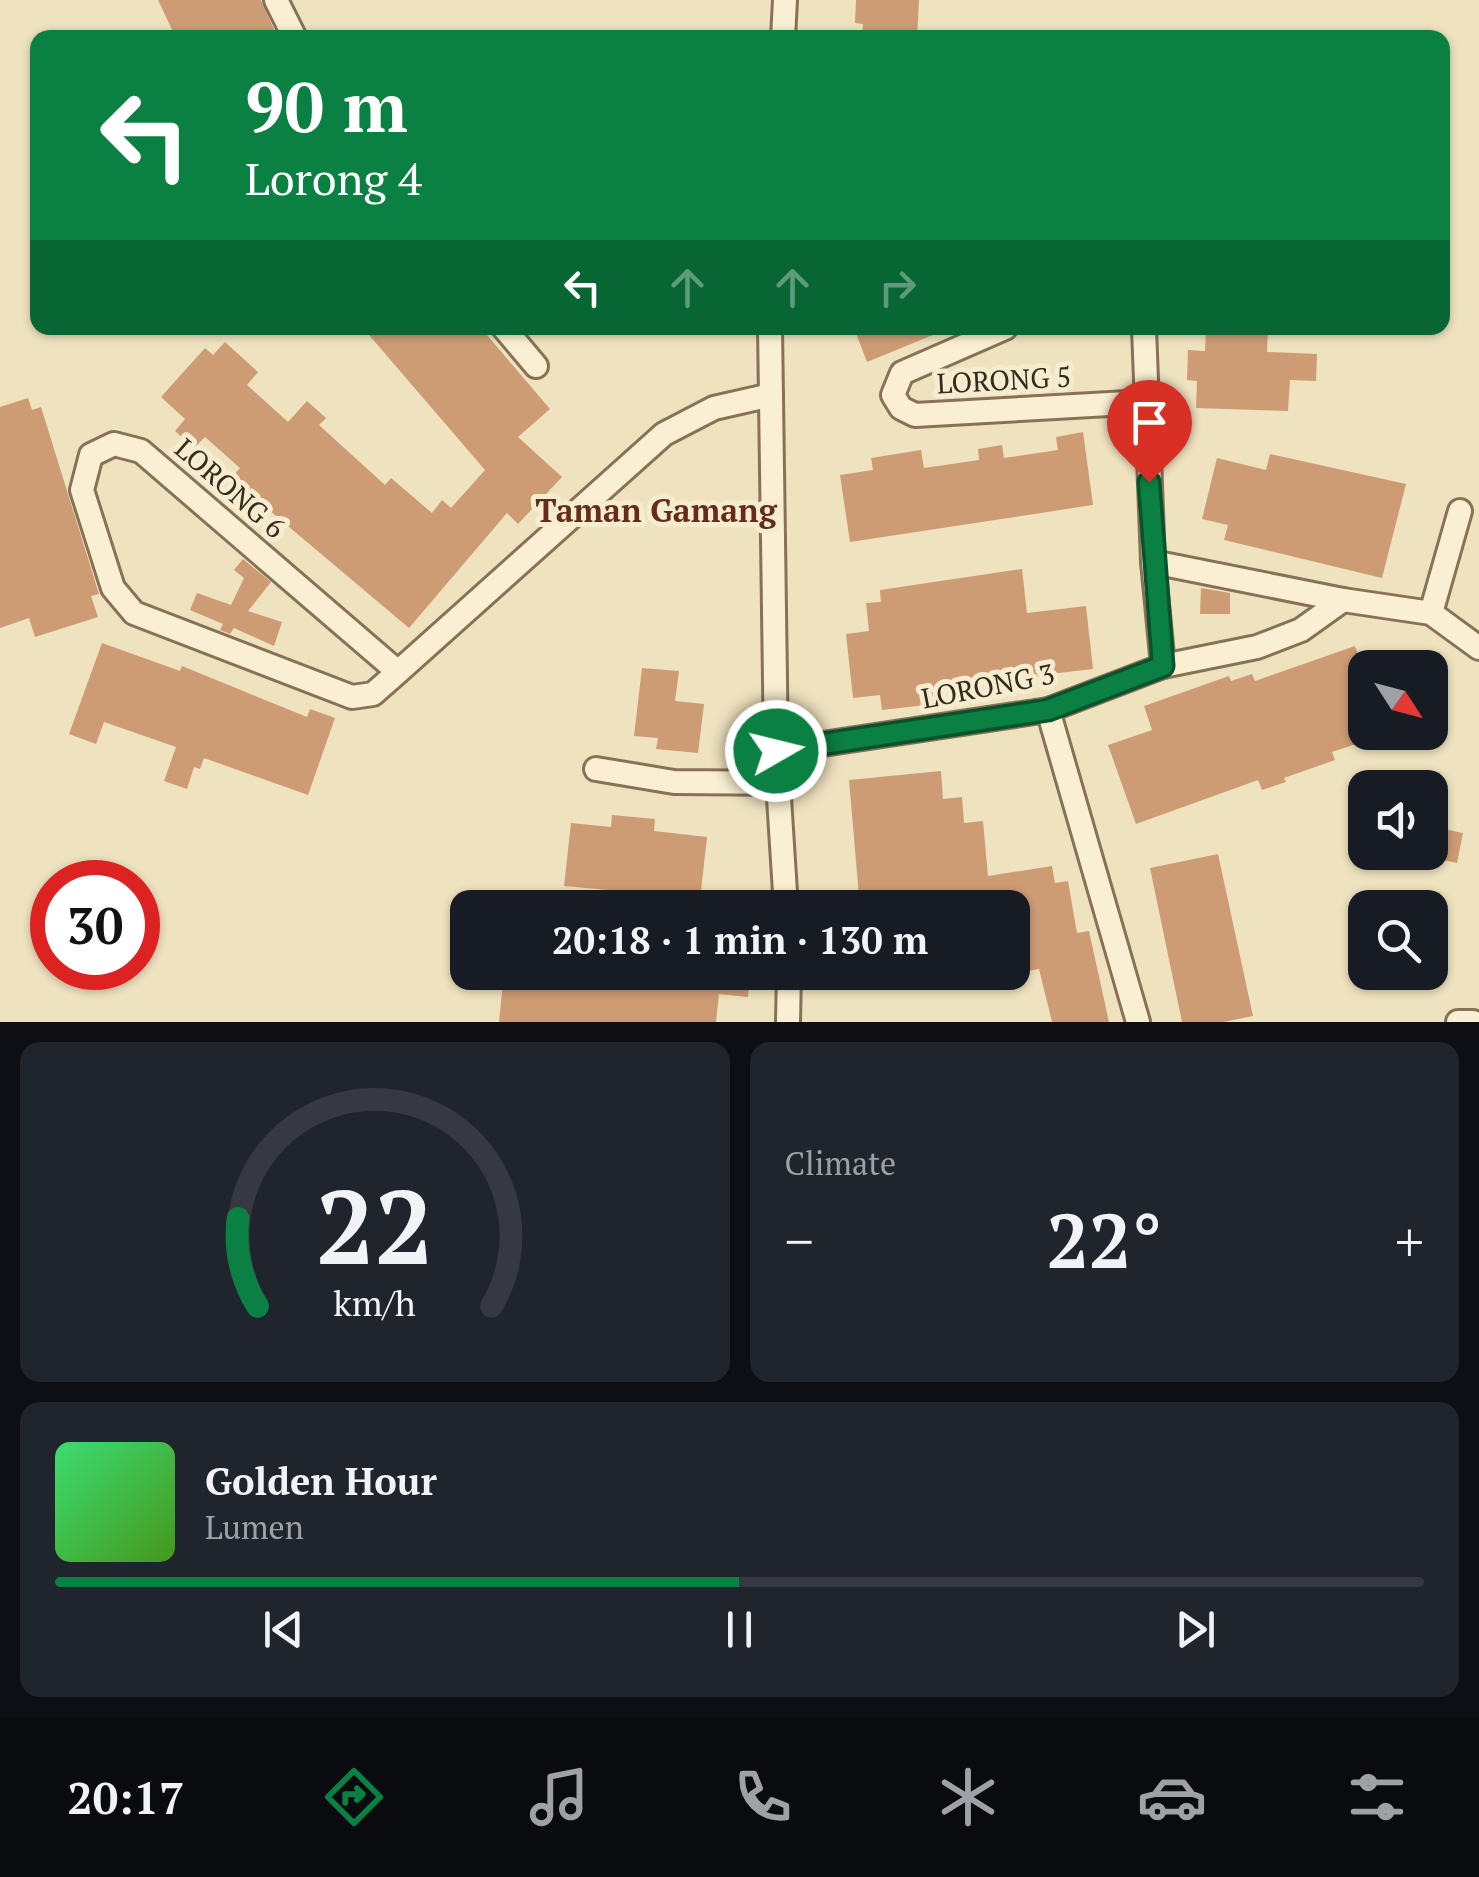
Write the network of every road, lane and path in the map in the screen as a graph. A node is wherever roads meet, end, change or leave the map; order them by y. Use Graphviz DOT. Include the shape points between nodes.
graph roads {
  1 [pos="276,0"];
  2 [pos="785,0"];
  3 [pos="291,30"];
  4 [pos="783,30"];
  5 [pos="510,335"];
  6 [pos="770,335"];
  7 [pos="989,335"];
  8 [pos="1144,335"];
  9 [pos="536,366"];
  10 [pos="771,395"];
  11 [pos="1145,402"];
  12 [pos="1460,511"];
  13 [pos="1153,562"];
  14 [pos="1343,600"];
  15 [pos="1431,613"];
  16 [pos="1479,648"];
  17 [pos="1163,666"];
  18 [pos="398,672"];
  19 [pos="1048,710"];
  20 [pos="776,751"];
  21 [pos="596,769"];
  22 [pos="778,783"];
  23 [pos="785,890"];
  24 [pos="789,990"];
  25 [pos="788,1022"];
  26 [pos="1138,1022"];
  27 [pos="1458,1022"];
  28 [pos="1473,1022"];
  1 -- 3 [label="street"];
  2 -- 4 [label="street"];
  5 -- 9 [label="street"];
  6 -- 10 [label="street"];
  7 -- 11 [label="street, LORONG 5" via="902,372 893,395 901,408 915,416"];
  8 -- 11 [label="street"];
  10 -- 18 [label="street, LORONG 6" via="714,408 664,434"];
  10 -- 20 [label="street"];
  11 -- 13 [label="street"];
  12 -- 15 [label="street"];
  13 -- 14 [label="street"];
  13 -- 17 [label="street"];
  14 -- 15 [label="street"];
  14 -- 17 [label="street, LORONG 3" via="1301,630 1257,647"];
  15 -- 16 [label="street"];
  17 -- 19 [label="street, LORONG 3"];
  18 -- 18 [label="street, LORONG 6" via="372,694 352,697 134,613 113,588 82,490 91,455 114,444 141,451"];
  19 -- 20 [label="street, LORONG 3"];
  19 -- 26 [label="street"];
  20 -- 22 [label="street"];
  21 -- 22 [label="street" via="674,782"];
  22 -- 23 [label="street"];
  24 -- 25 [label="street"];
  27 -- 28 [label="street"];
}
